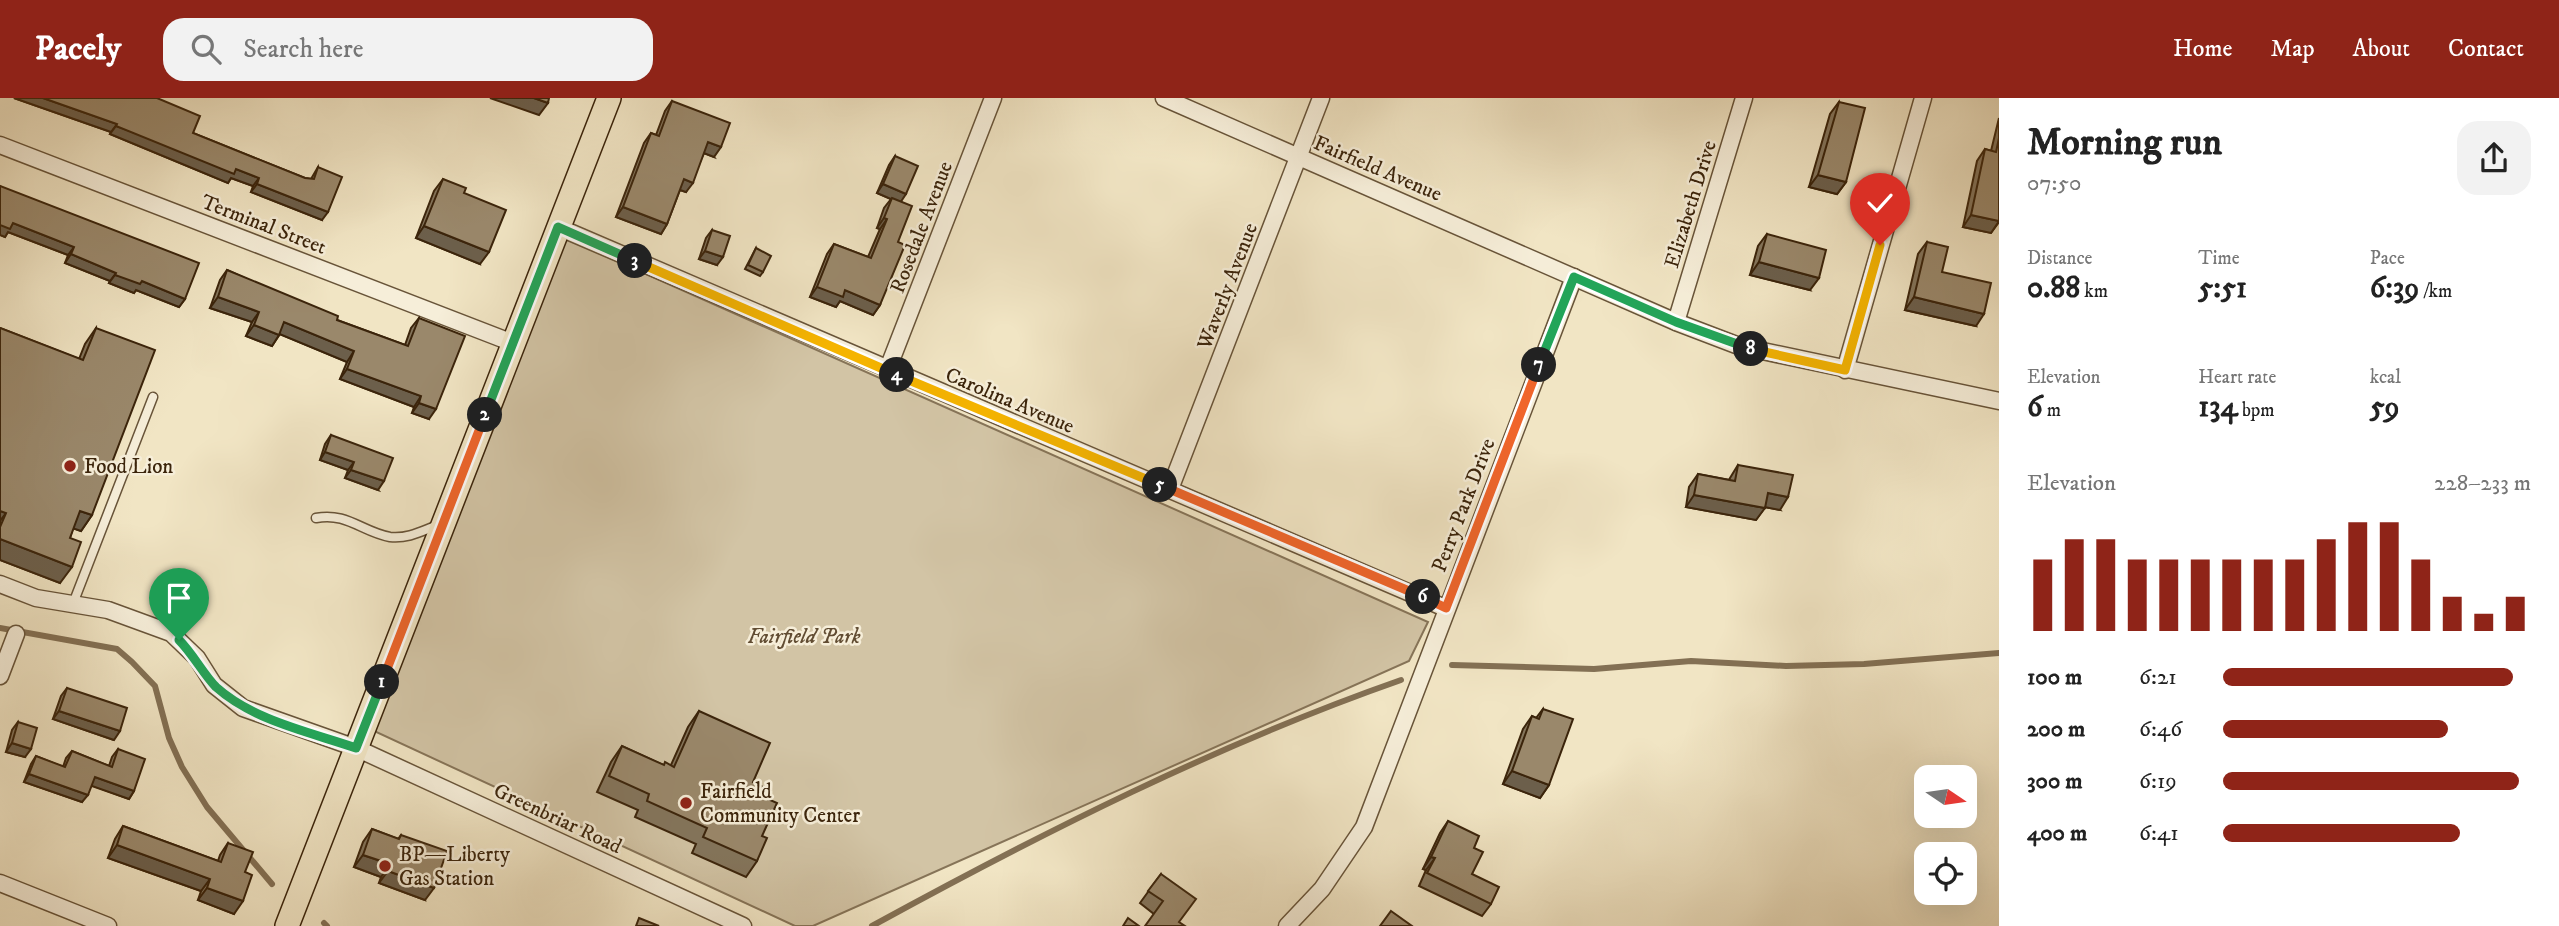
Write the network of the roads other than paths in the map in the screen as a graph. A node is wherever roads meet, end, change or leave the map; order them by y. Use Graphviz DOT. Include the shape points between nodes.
graph roads {
  1 [pos="610,98"];
  2 [pos="993,98"];
  3 [pos="1164,98"];
  4 [pos="1321,98"];
  5 [pos="1744,98"];
  6 [pos="1923,98"];
  7 [pos="0,145"];
  8 [pos="1298,157"];
  9 [pos="558,227"];
  10 [pos="1574,277"];
  11 [pos="1676,322"];
  12 [pos="513,343"];
  13 [pos="887,370"];
  14 [pos="1845,370"];
  15 [pos="153,397"];
  16 [pos="1999,401"];
  17 [pos="1170,489"];
  18 [pos="316,518"];
  19 [pos="444,522"];
  20 [pos="0,584"];
  21 [pos="74,601"];
  22 [pos="1446,608"];
  23 [pos="16,634"];
  24 [pos="0,676"];
  25 [pos="356,748"];
  26 [pos="0,883"];
  27 [pos="108,926"];
  28 [pos="287,926"];
  29 [pos="743,926"];
  30 [pos="1287,926"];
  1 -- 9 [label="main road"];
  2 -- 13 [label="street, Rosedale Avenue"];
  3 -- 8 [label="street, Fairfield Avenue"];
  4 -- 8 [label="street, Waverly Avenue"];
  5 -- 11 [label="street, Elizabeth Drive"];
  6 -- 14 [label="street"];
  7 -- 12 [label="street, Terminal Street"];
  8 -- 10 [label="street, Fairfield Avenue"];
  8 -- 17 [label="street, Waverly Avenue"];
  9 -- 12 [label="main road"];
  9 -- 13 [label="street, Carolina Avenue"];
  10 -- 11 [label="street, Fairfield Avenue"];
  10 -- 22 [label="street, Perry Park Drive"];
  11 -- 14 [label="street, Fairfield Avenue" via="1738,346"];
  12 -- 19 [label="main road"];
  13 -- 17 [label="street, Carolina Avenue"];
  14 -- 16 [label="street, Fairfield Avenue"];
  15 -- 21 [label="lane"];
  17 -- 22 [label="street, Carolina Avenue"];
  18 -- 19 [label="lane" via="332,515 389,537 410,536"];
  19 -- 25 [label="main road"];
  20 -- 21 [label="street, Greenbriar Road" via="36,598"];
  21 -- 25 [label="street, Greenbriar Road" via="171,633 197,658 214,685 243,708"];
  22 -- 30 [label="street, Perry Park Drive" via="1364,827 1330,878"];
  23 -- 24 [label="street"];
  25 -- 28 [label="main road"];
  25 -- 29 [label="street, Greenbriar Road"];
  26 -- 27 [label="street"];
}
